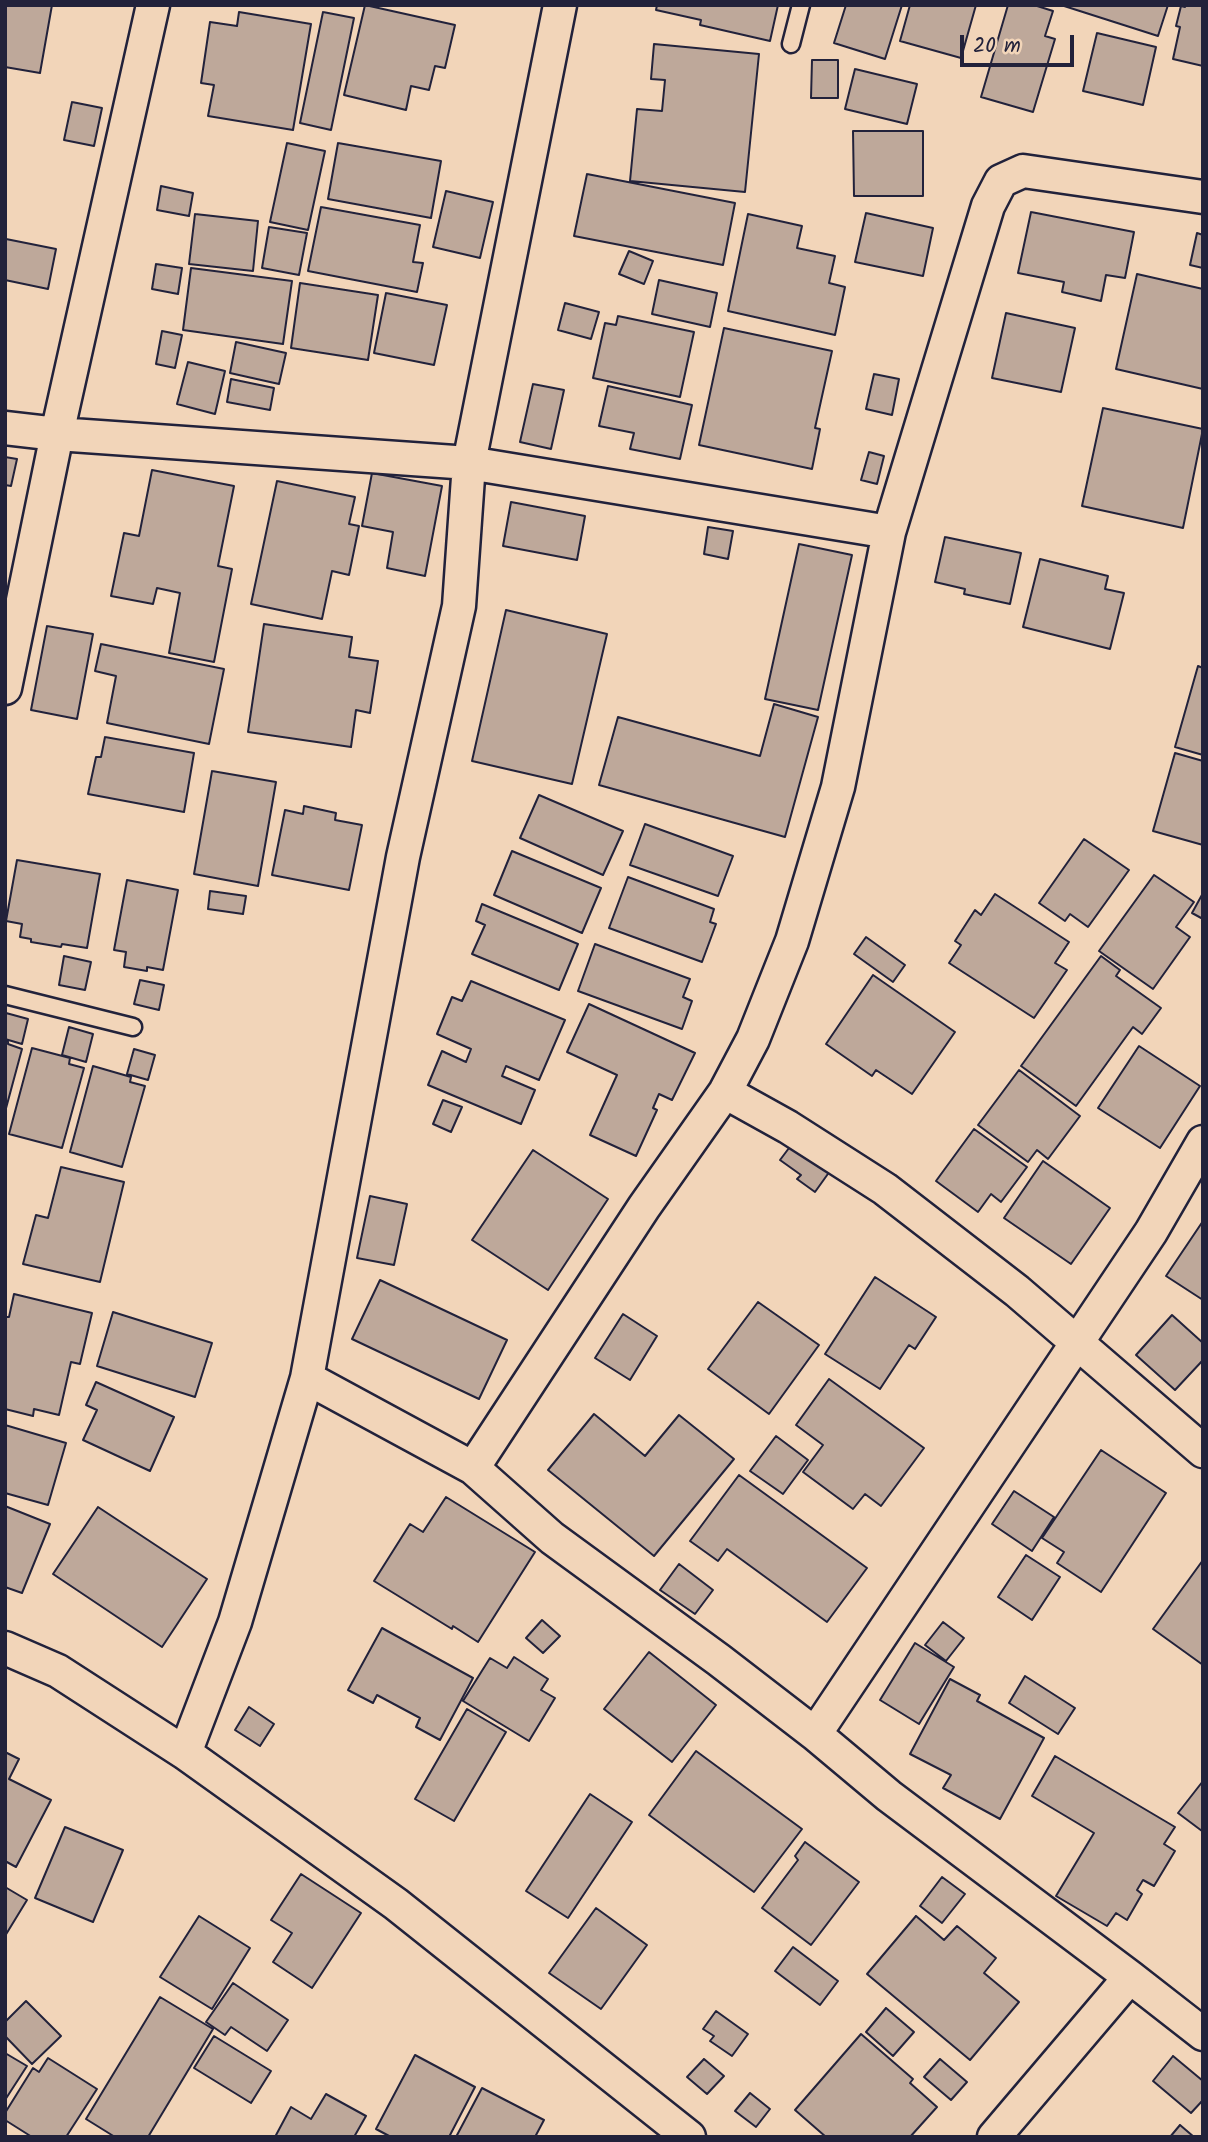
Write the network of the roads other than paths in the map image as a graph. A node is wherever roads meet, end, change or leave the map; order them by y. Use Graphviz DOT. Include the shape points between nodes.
graph roads {
  1 [pos="153,5"];
  2 [pos="560,5"];
  3 [pos="801,5"];
  4 [pos="791,44"];
  5 [pos="1203,197"];
  6 [pos="5,428"];
  7 [pos="57,435"];
  8 [pos="470,463"];
  9 [pos="889,532"];
  10 [pos="5,688"];
  11 [pos="5,996"];
  12 [pos="133,1027"];
  13 [pos="725,1092"];
  14 [pos="1203,1142"];
  15 [pos="1076,1344"];
  16 [pos="307,1378"];
  17 [pos="1203,1451"];
  18 [pos="473,1468"];
  19 [pos="5,1648"];
  20 [pos="815,1734"];
  21 [pos="185,1753"];
  22 [pos="1130,1977"];
  23 [pos="1203,2034"];
  24 [pos="689,2137"];
  25 [pos="994,2137"];
  1 -- 7 [label="street"];
  2 -- 8 [label="street"];
  3 -- 4 [label="lane"];
  5 -- 9 [label="street" via="1023,171 1001,181 988,206"];
  6 -- 7 [label="street"];
  7 -- 8 [label="street"];
  7 -- 10 [label="street"];
  8 -- 9 [label="street"];
  8 -- 16 [label="street" via="459,606 403,857"];
  9 -- 13 [label="street" via="838,787 792,941 753,1039"];
  11 -- 12 [label="lane"];
  13 -- 15 [label="street" via="885,1189"];
  13 -- 18 [label="street"];
  14 -- 15 [label="street" via="1152,1232"];
  15 -- 17 [label="street"];
  15 -- 20 [label="street"];
  16 -- 18 [label="street"];
  16 -- 21 [label="street" via="235,1622"];
  18 -- 20 [label="street" via="552,1538"];
  19 -- 21 [label="street" via="58,1671"];
  20 -- 22 [label="street" via="889,1796"];
  21 -- 24 [label="street" via="396,1904"];
  22 -- 23 [label="street"];
  22 -- 25 [label="street"];
}
